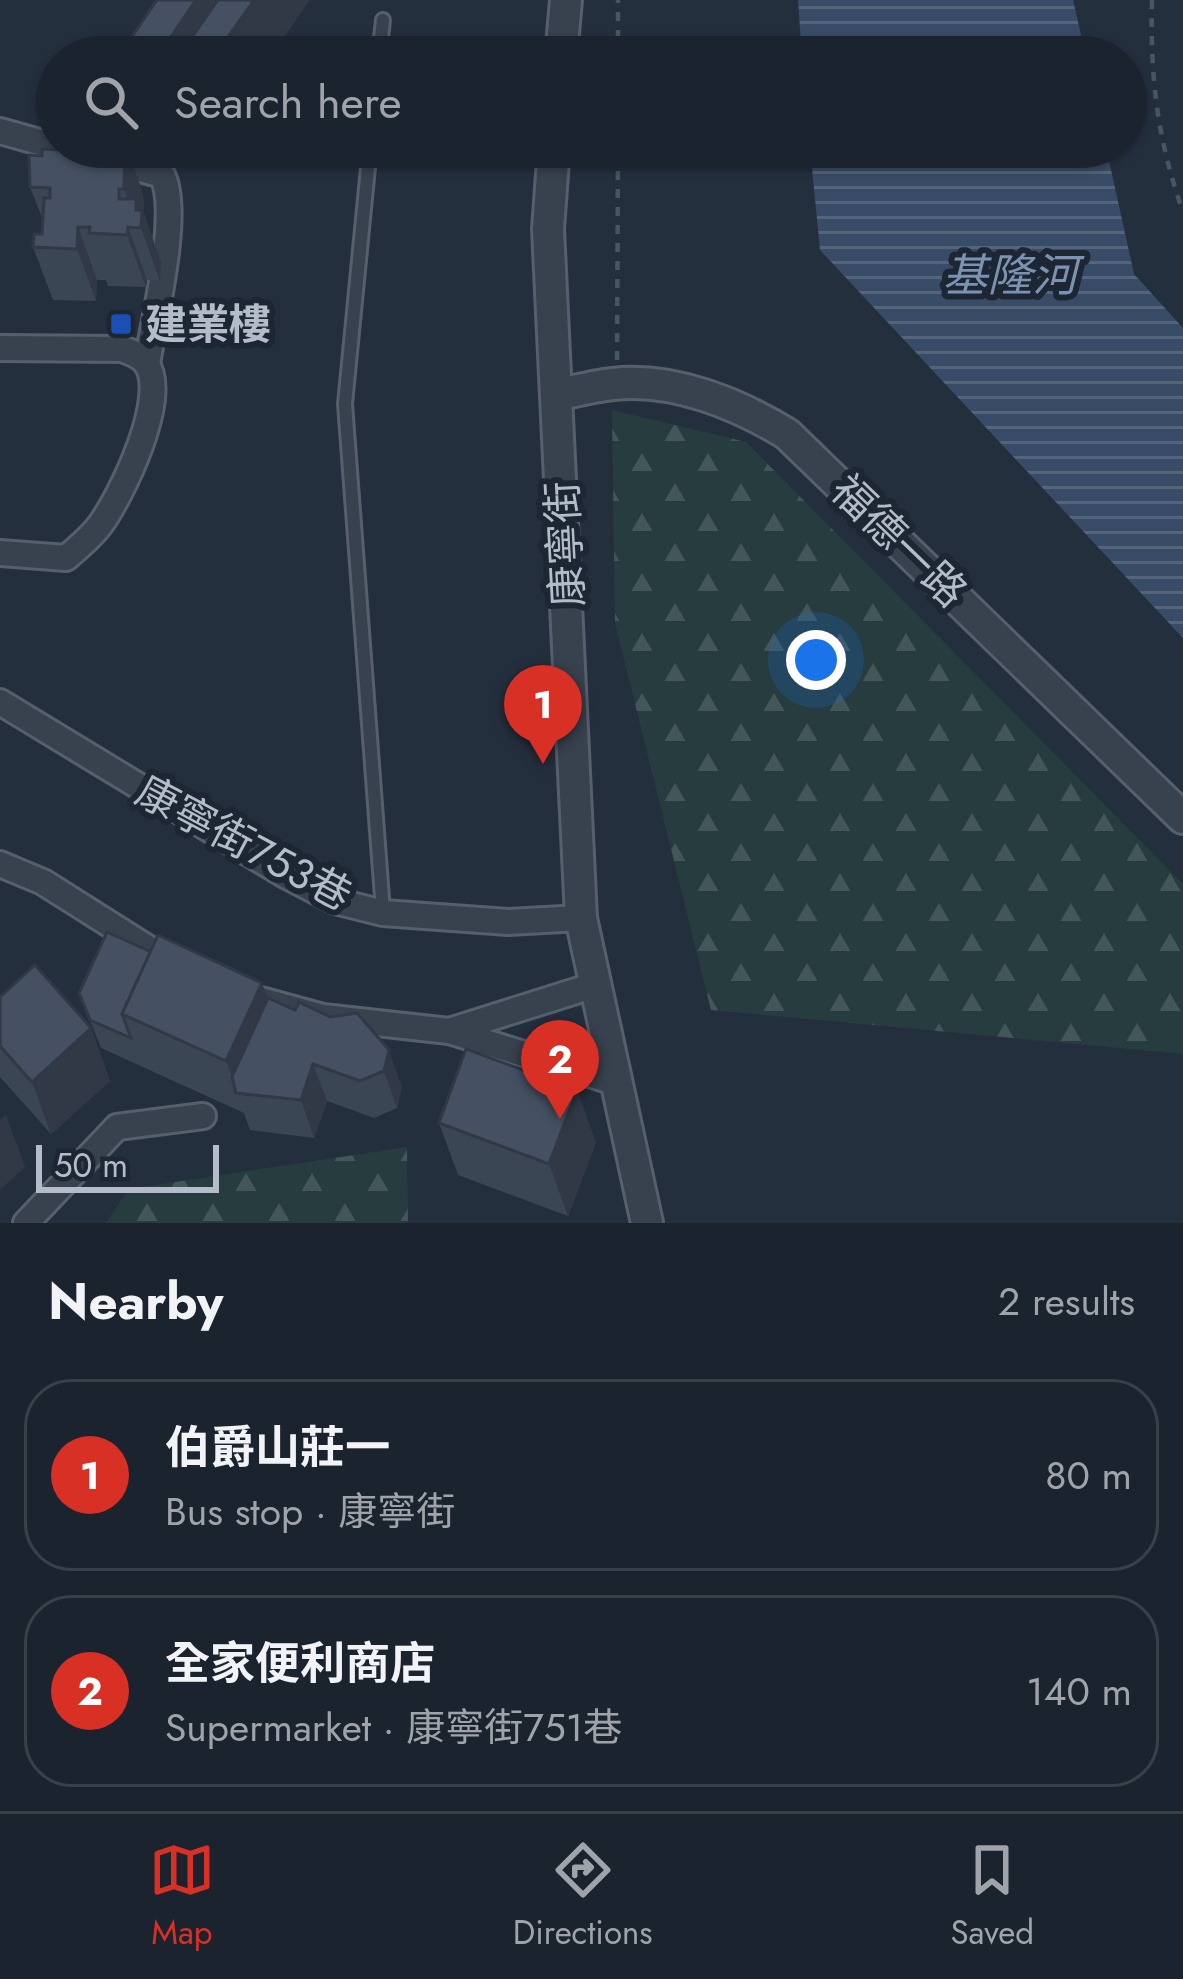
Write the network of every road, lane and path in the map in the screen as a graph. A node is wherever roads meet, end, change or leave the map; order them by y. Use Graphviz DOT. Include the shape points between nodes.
graph roads {
  1 [pos="566,0"];
  2 [pos="618,0"];
  3 [pos="1152,0"];
  4 [pos="383,20"];
  5 [pos="381,36"];
  6 [pos="563,36"];
  7 [pos="618,36"];
  8 [pos="0,131"];
  9 [pos="36,141"];
  10 [pos="136,168"];
  11 [pos="368,168"];
  12 [pos="552,168"];
  13 [pos="618,168"];
  14 [pos="1183,212"];
  15 [pos="0,348"];
  16 [pos="147,364"];
  17 [pos="617,383"];
  18 [pos="556,395"];
  19 [pos="0,553"];
  20 [pos="0,702"];
  21 [pos="1183,818"];
  22 [pos="0,864"];
  23 [pos="383,913"];
  24 [pos="581,917"];
  25 [pos="204,984"];
  26 [pos="598,984"];
  27 [pos="244,995"];
  28 [pos="449,1031"];
  29 [pos="618,1083"];
  30 [pos="203,1116"];
  31 [pos="26,1223"];
  32 [pos="647,1223"];
  1 -- 6 [label="street"];
  2 -- 7 [label="path"];
  3 -- 14 [label="path" via="1155,116"];
  4 -- 5 [label="lane"];
  8 -- 9 [label="street"];
  10 -- 16 [label="street" via="162,175 170,189"];
  11 -- 23 [label="lane" via="345,404"];
  12 -- 18 [label="street, 康寧街"];
  13 -- 17 [label="path"];
  15 -- 16 [label="street" via="122,349"];
  16 -- 19 [label="street" via="152,386 140,447 98,528 66,558"];
  17 -- 18 [label="street, 福德一路"];
  17 -- 21 [label="street, 福德一路" via="671,387 749,411 787,434"];
  18 -- 24 [label="street, 康寧街"];
  20 -- 23 [label="street, 康寧街753巷" via="285,875 335,901"];
  22 -- 25 [label="street" via="43,882"];
  23 -- 24 [label="street, 康寧街753巷" via="508,922"];
  24 -- 26 [label="street, 康寧街"];
  26 -- 28 [label="street"];
  26 -- 29 [label="street, 康寧街"];
  27 -- 28 [label="street" via="323,1017"];
  28 -- 29 [label="street"];
  29 -- 32 [label="street, 康寧街"];
  30 -- 31 [label="street" via="117,1127"];
}
